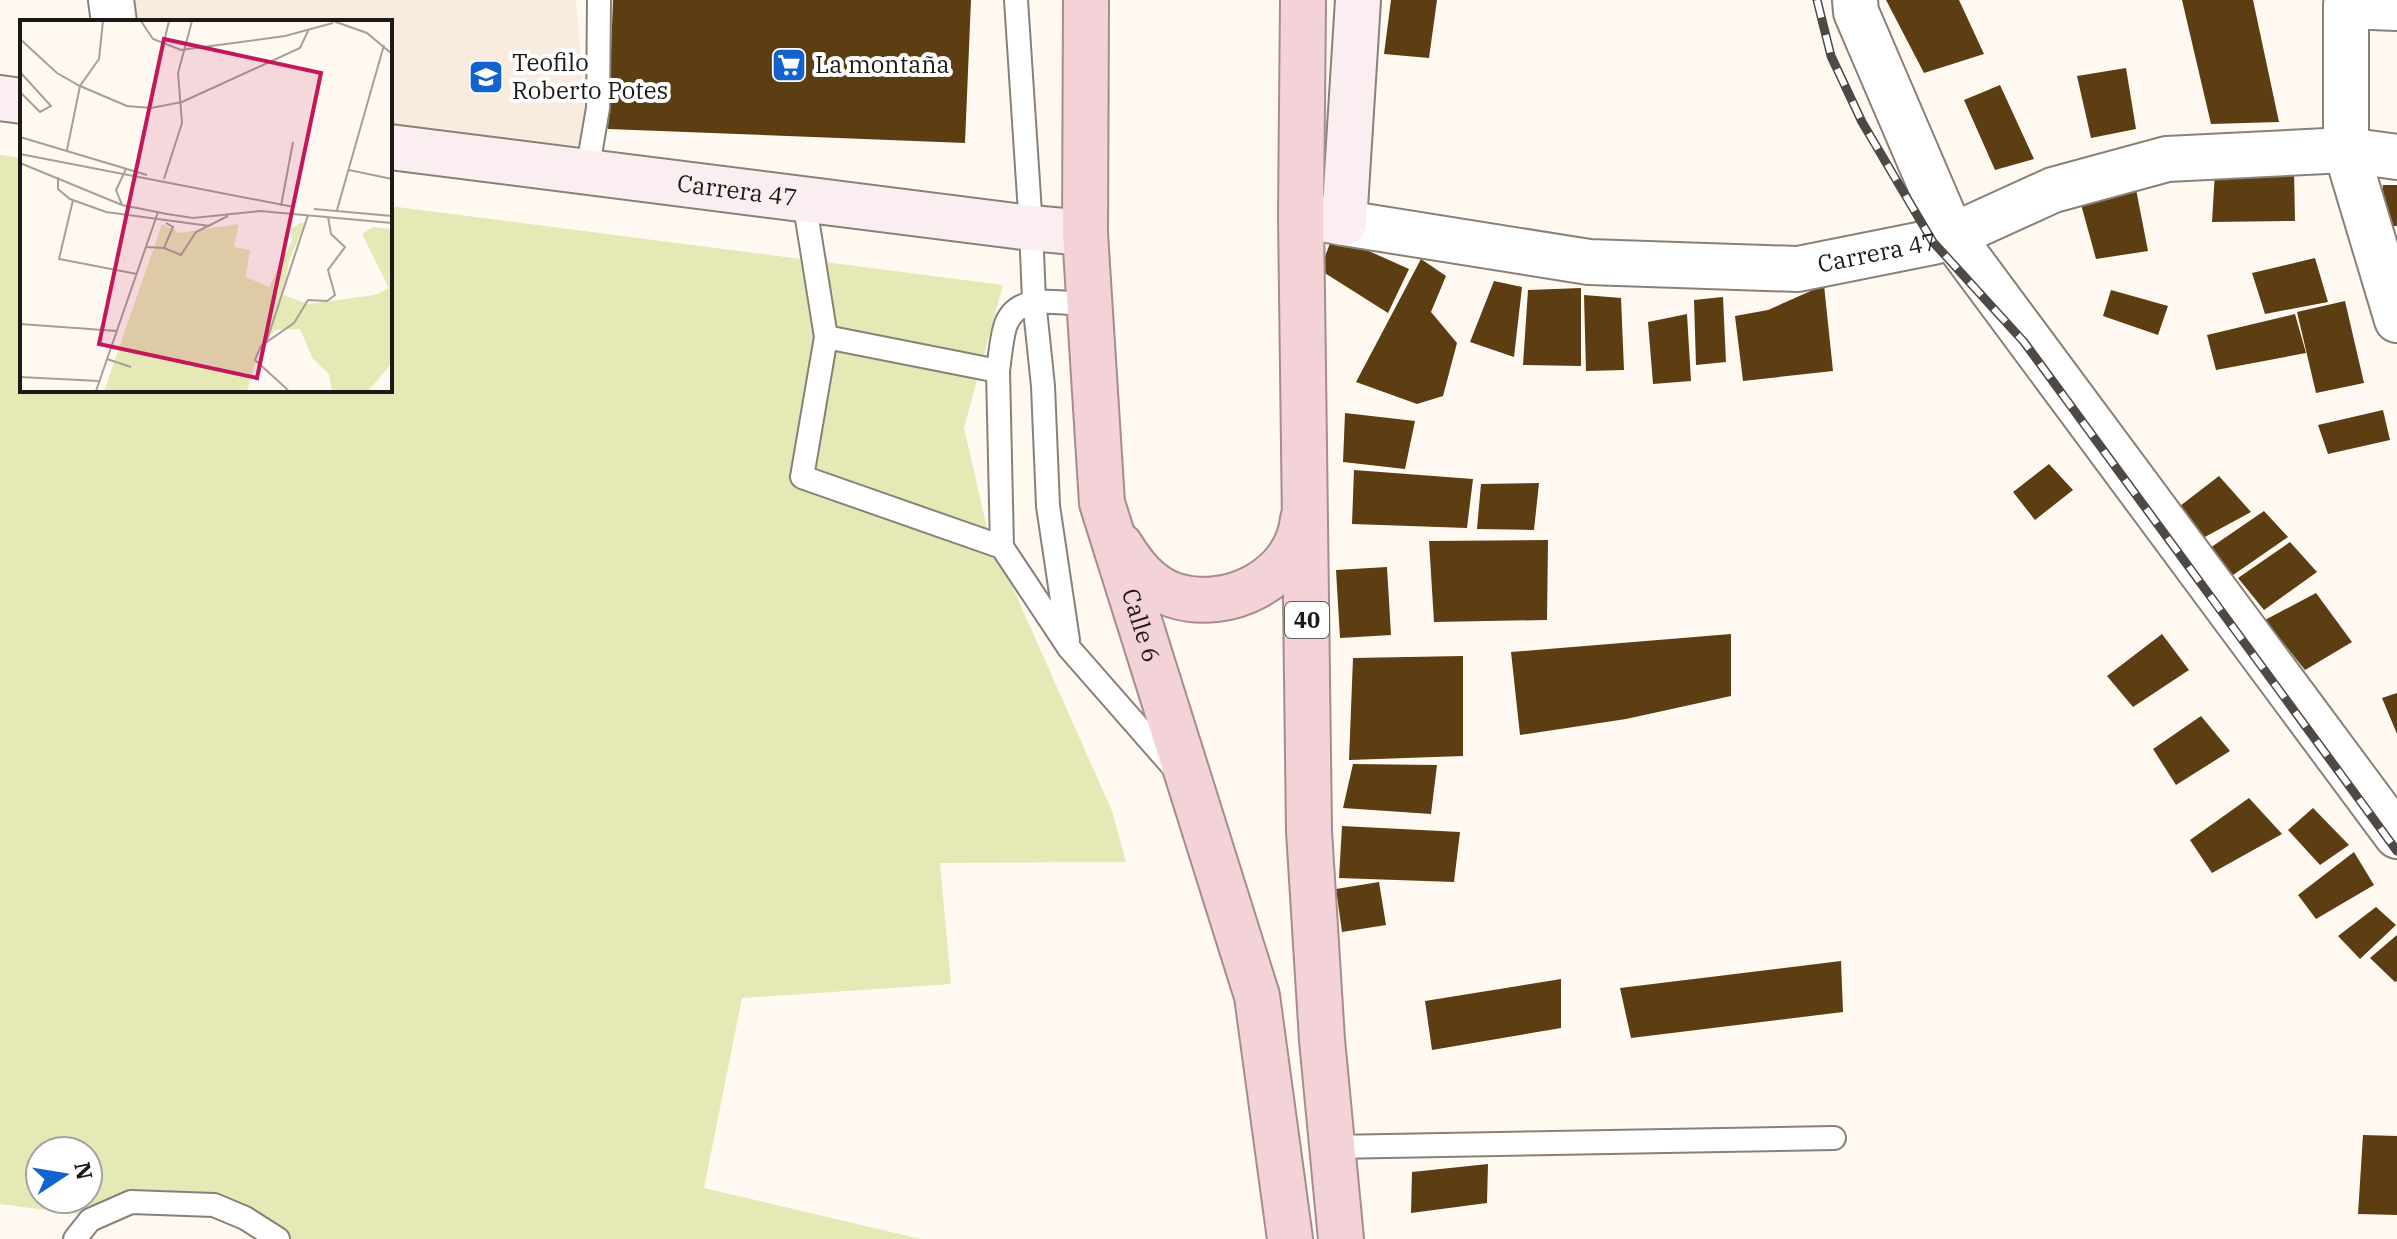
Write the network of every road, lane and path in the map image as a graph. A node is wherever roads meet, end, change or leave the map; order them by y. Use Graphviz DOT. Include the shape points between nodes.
graph roads {
  1 [pos="111,0"];
  2 [pos="599,0"];
  3 [pos="1016,0"];
  4 [pos="1086,0"];
  5 [pos="1303,0"];
  6 [pos="1358,0"];
  7 [pos="1855,0"];
  8 [pos="2347,3"];
  9 [pos="2397,8"];
  10 [pos="114,20"];
  11 [pos="0,98"];
  12 [pos="20,101"];
  13 [pos="392,147"];
  14 [pos="2346,150"];
  15 [pos="2397,157"];
  16 [pos="587,172"];
  17 [pos="804,200"];
  18 [pos="1301,215"];
  19 [pos="1344,223"];
  20 [pos="1031,228"];
  21 [pos="1085,233"];
  22 [pos="1952,236"];
  23 [pos="1034,300"];
  24 [pos="1088,305"];
  25 [pos="2397,320"];
  26 [pos="826,337"];
  27 [pos="998,371"];
  28 [pos="1306,493"];
  29 [pos="1102,503"];
  30 [pos="1002,547"];
  31 [pos="1069,648"];
  32 [pos="1193,789"];
  33 [pos="2397,836"];
  34 [pos="1834,1138"];
  35 [pos="1332,1147"];
  36 [pos="75,1239"];
  37 [pos="278,1239"];
  38 [pos="1290,1239"];
  39 [pos="1341,1239"];
  1 -- 10 [label="street"];
  2 -- 16 [label="lane" via="598,108"];
  3 -- 20 [label="lane"];
  4 -- 21 [label="highway, Calle 6"];
  5 -- 18 [label="highway, 40"];
  6 -- 19 [label="main road"];
  7 -- 22 [label="street"];
  8 -- 9 [label="street"];
  8 -- 14 [label="street"];
  11 -- 12 [label="main road"];
  13 -- 16 [label="main road, Carrera 47"];
  14 -- 15 [label="street, Carrera 47"];
  14 -- 22 [label="street, Carrera 47" via="2167,159 2053,190"];
  14 -- 25 [label="street"];
  16 -- 17 [label="main road, Carrera 47"];
  17 -- 20 [label="main road, Carrera 47"];
  17 -- 26 [label="lane"];
  18 -- 19 [label="main road"];
  18 -- 28 [label="highway, 40"];
  19 -- 22 [label="street, Carrera 47" via="1589,262 1798,269"];
  20 -- 21 [label="main road, Carrera 47"];
  20 -- 23 [label="lane"];
  21 -- 24 [label="highway, Calle 6"];
  22 -- 33 [label="street"];
  23 -- 24 [label="lane"];
  23 -- 27 [label="lane" via="1016,310 1006,324"];
  23 -- 31 [label="lane" via="1048,506"];
  24 -- 29 [label="highway, Calle 6"];
  26 -- 27 [label="lane"];
  26 -- 30 [label="lane" via="802,477"];
  27 -- 30 [label="lane"];
  28 -- 29 [label="highway" via="1302,533 1281,568 1250,591 1211,601 1171,594 1138,573 1117,541"];
  28 -- 35 [label="highway, 40" via="1309,831"];
  29 -- 32 [label="highway, Calle 6"];
  30 -- 31 [label="lane"];
  31 -- 32 [label="lane"];
  32 -- 38 [label="highway, Calle 6" via="1257,996"];
  34 -- 35 [label="lane"];
  35 -- 39 [label="highway, 40"];
  36 -- 37 [label="lane" via="90,1220 131,1202 214,1205"];
}
